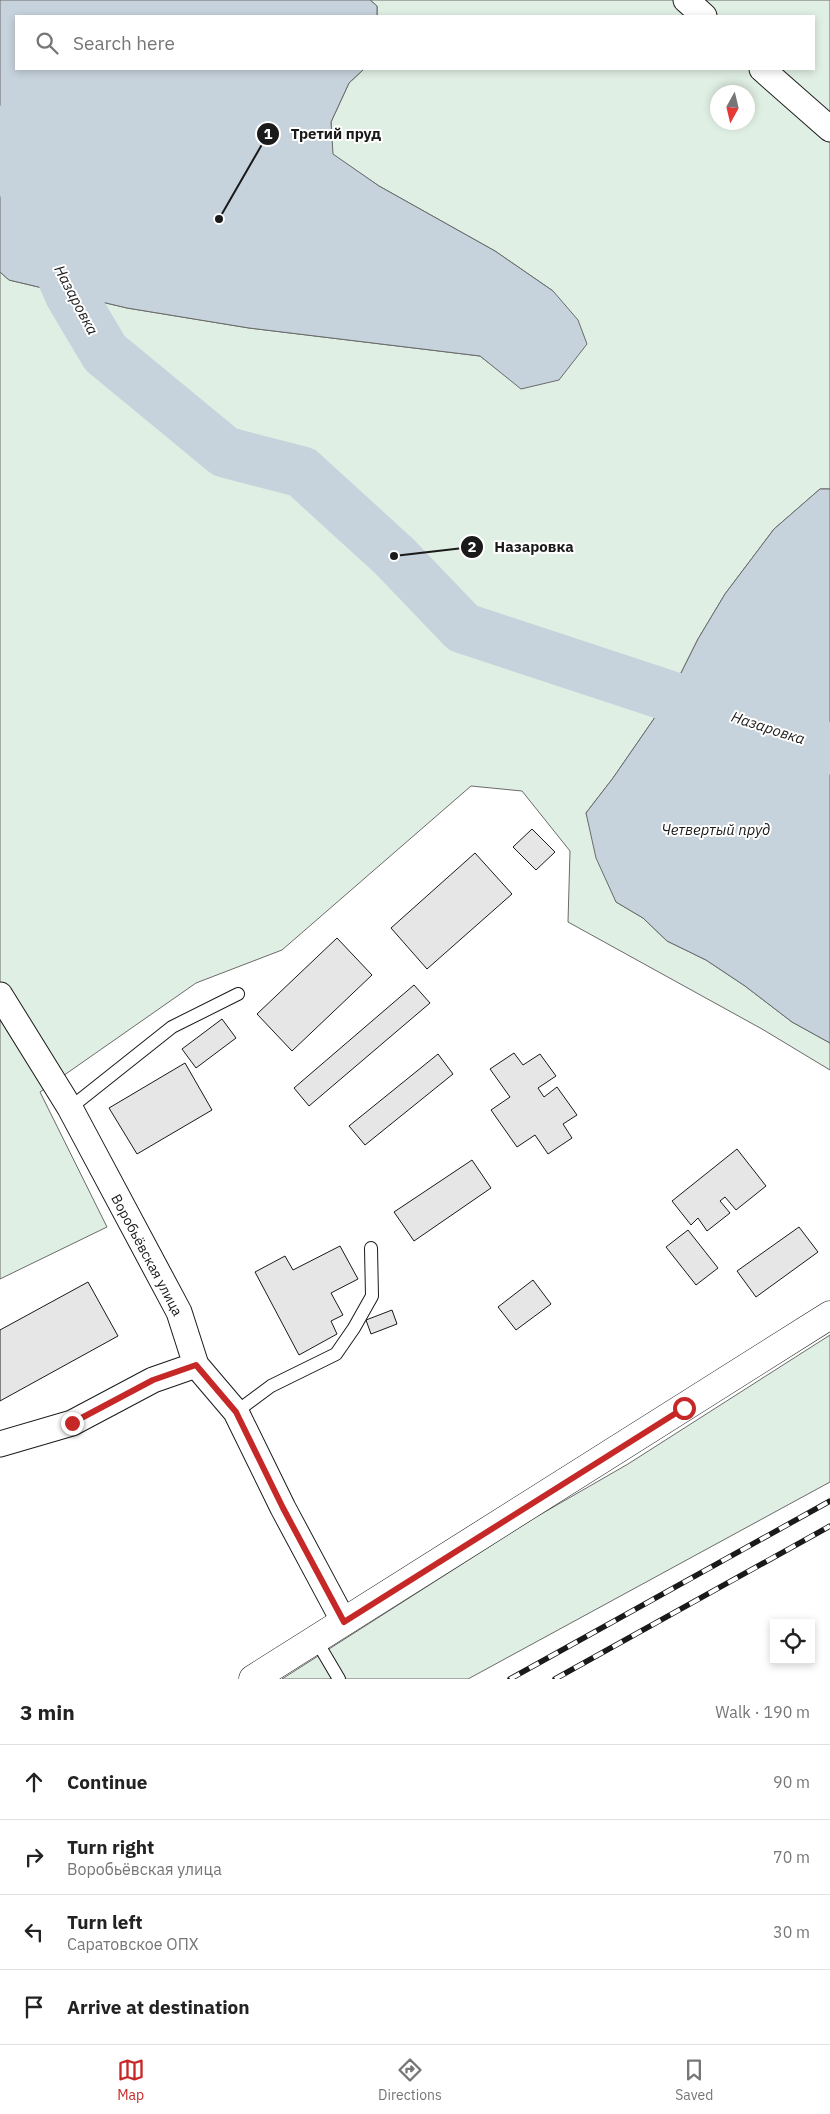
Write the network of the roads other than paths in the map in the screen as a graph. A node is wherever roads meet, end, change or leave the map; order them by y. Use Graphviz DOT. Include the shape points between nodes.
graph roads {
  1 [pos="686,0"];
  2 [pos="703,15"];
  3 [pos="763,70"];
  4 [pos="830,130"];
  5 [pos="238,994"];
  6 [pos="0,995"];
  7 [pos="70,1108"];
  8 [pos="371,1248"];
  9 [pos="830,1315"];
  10 [pos="196,1365"];
  11 [pos="236,1412"];
  12 [pos="0,1444"];
  13 [pos="344,1622"];
  14 [pos="316,1640"];
  15 [pos="253,1679"];
  16 [pos="339,1679"];
  1 -- 2 [label="street"];
  3 -- 4 [label="street"];
  5 -- 7 [label="lane" via="172,1027"];
  6 -- 7 [label="street, Воробьёвская улица"];
  7 -- 10 [label="street, Воробьёвская улица" via="179,1312"];
  8 -- 11 [label="lane" via="372,1296 336,1354 271,1386"];
  9 -- 13 [label="street"];
  10 -- 11 [label="street, Воробьёвская улица"];
  10 -- 12 [label="street" via="153,1380 72,1423"];
  11 -- 13 [label="street, Воробьёвская улица"];
  13 -- 14 [label="street"];
  14 -- 15 [label="street"];
  14 -- 16 [label="lane"];
}
